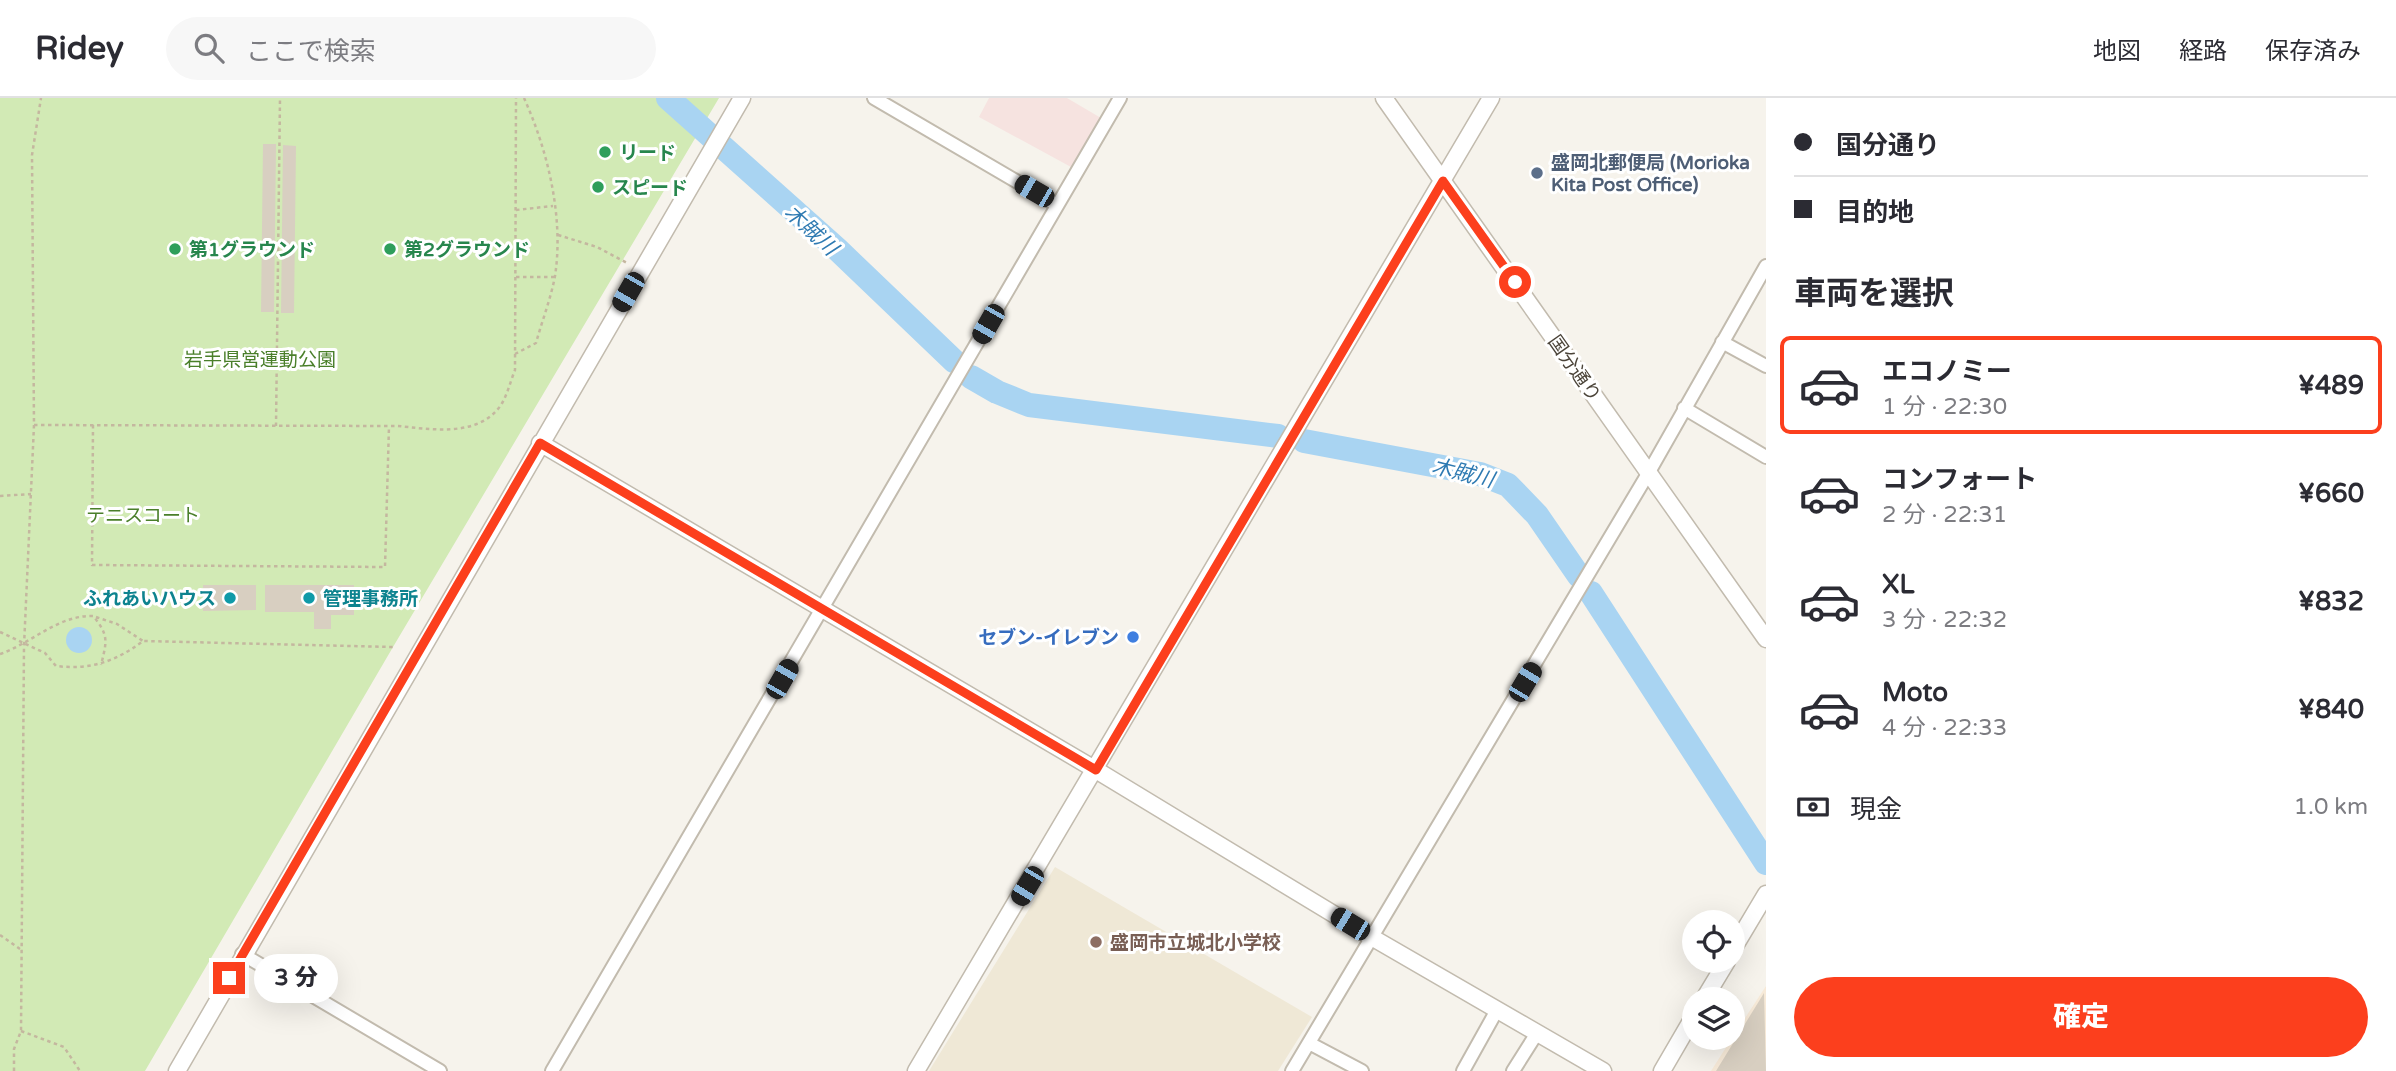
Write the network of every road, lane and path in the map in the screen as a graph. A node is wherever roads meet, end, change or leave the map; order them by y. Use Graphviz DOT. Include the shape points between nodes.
graph roads {
  1 [pos="41,98"];
  2 [pos="280,98"];
  3 [pos="516,98"];
  4 [pos="524,98"];
  5 [pos="742,98"];
  6 [pos="874,98"];
  7 [pos="1120,98"];
  8 [pos="1384,98"];
  9 [pos="1491,98"];
  10 [pos="1443,181"];
  11 [pos="1057,205"];
  12 [pos="553,206"];
  13 [pos="516,210"];
  14 [pos="558,234"];
  15 [pos="1766,266"];
  16 [pos="640,270"];
  17 [pos="516,277"];
  18 [pos="555,277"];
  19 [pos="1761,287"];
  20 [pos="1722,342"];
  21 [pos="516,354"];
  22 [pos="1766,366"];
  23 [pos="1684,408"];
  24 [pos="34,425"];
  25 [pos="93,425"];
  26 [pos="276,426"];
  27 [pos="389,426"];
  28 [pos="540,443"];
  29 [pos="1766,457"];
  30 [pos="1649,472"];
  31 [pos="31,494"];
  32 [pos="0,496"];
  33 [pos="823,610"];
  34 [pos="93,617"];
  35 [pos="0,632"];
  36 [pos="1766,639"];
  37 [pos="143,641"];
  38 [pos="24,646"];
  39 [pos="393,647"];
  40 [pos="0,654"];
  41 [pos="101,665"];
  42 [pos="1096,770"];
  43 [pos="1766,894"];
  44 [pos="1745,929"];
  45 [pos="0,936"];
  46 [pos="1373,938"];
  47 [pos="22,950"];
  48 [pos="242,954"];
  49 [pos="1497,1010"];
  50 [pos="21,1031"];
  51 [pos="1537,1033"];
  52 [pos="1682,1037"];
  53 [pos="1309,1043"];
  54 [pos="14,1071"];
  55 [pos="80,1071"];
  56 [pos="177,1071"];
  57 [pos="440,1071"];
  58 [pos="552,1071"];
  59 [pos="916,1071"];
  60 [pos="1292,1071"];
  61 [pos="1362,1071"];
  62 [pos="1463,1071"];
  63 [pos="1513,1071"];
  64 [pos="1603,1071"];
  65 [pos="1662,1071"];
  1 -- 24 [label="path" via="32,155"];
  2 -- 26 [label="path"];
  3 -- 13 [label="path"];
  4 -- 12 [label="path" via="541,135"];
  5 -- 16 [label="street"];
  6 -- 11 [label="street"];
  7 -- 11 [label="street"];
  8 -- 10 [label="street, 国分通り"];
  9 -- 10 [label="street"];
  10 -- 30 [label="street, 国分通り"];
  10 -- 42 [label="street"];
  11 -- 33 [label="street"];
  12 -- 13 [label="path"];
  12 -- 14 [label="path"];
  13 -- 17 [label="path"];
  14 -- 16 [label="path" via="597,247"];
  14 -- 18 [label="path"];
  15 -- 19 [label="street"];
  16 -- 28 [label="street"];
  17 -- 18 [label="path"];
  17 -- 21 [label="path"];
  18 -- 21 [label="path" via="536,343"];
  19 -- 20 [label="street"];
  20 -- 22 [label="street"];
  20 -- 23 [label="street"];
  21 -- 27 [label="path" via="515,370 497,410 474,425 443,430"];
  23 -- 29 [label="street"];
  23 -- 30 [label="street"];
  24 -- 25 [label="path"];
  24 -- 31 [label="path"];
  25 -- 26 [label="path"];
  25 -- 27 [label="path" via="92,565 385,567"];
  26 -- 27 [label="path"];
  28 -- 33 [label="street"];
  28 -- 48 [label="street"];
  30 -- 36 [label="street, 国分通り"];
  30 -- 46 [label="street"];
  31 -- 32 [label="path"];
  31 -- 38 [label="path"];
  33 -- 42 [label="street"];
  33 -- 58 [label="street"];
  34 -- 37 [label="path" via="117,624"];
  34 -- 38 [label="path" via="64,620"];
  34 -- 41 [label="path" via="105,630"];
  35 -- 38 [label="path"];
  37 -- 39 [label="path"];
  37 -- 41 [label="path"];
  38 -- 40 [label="path"];
  38 -- 41 [label="path" via="45,653 56,666 79,669"];
  38 -- 47 [label="path"];
  42 -- 46 [label="street"];
  42 -- 59 [label="street"];
  43 -- 44 [label="street"];
  45 -- 47 [label="path"];
  46 -- 49 [label="street"];
  46 -- 53 [label="street"];
  47 -- 50 [label="path"];
  48 -- 56 [label="street"];
  48 -- 57 [label="street"];
  49 -- 51 [label="street"];
  49 -- 62 [label="street"];
  50 -- 54 [label="path" via="14,1048"];
  50 -- 55 [label="path" via="64,1047"];
  51 -- 63 [label="street"];
  51 -- 64 [label="street"];
  52 -- 65 [label="street"];
  53 -- 60 [label="street"];
  53 -- 61 [label="street"];
}
